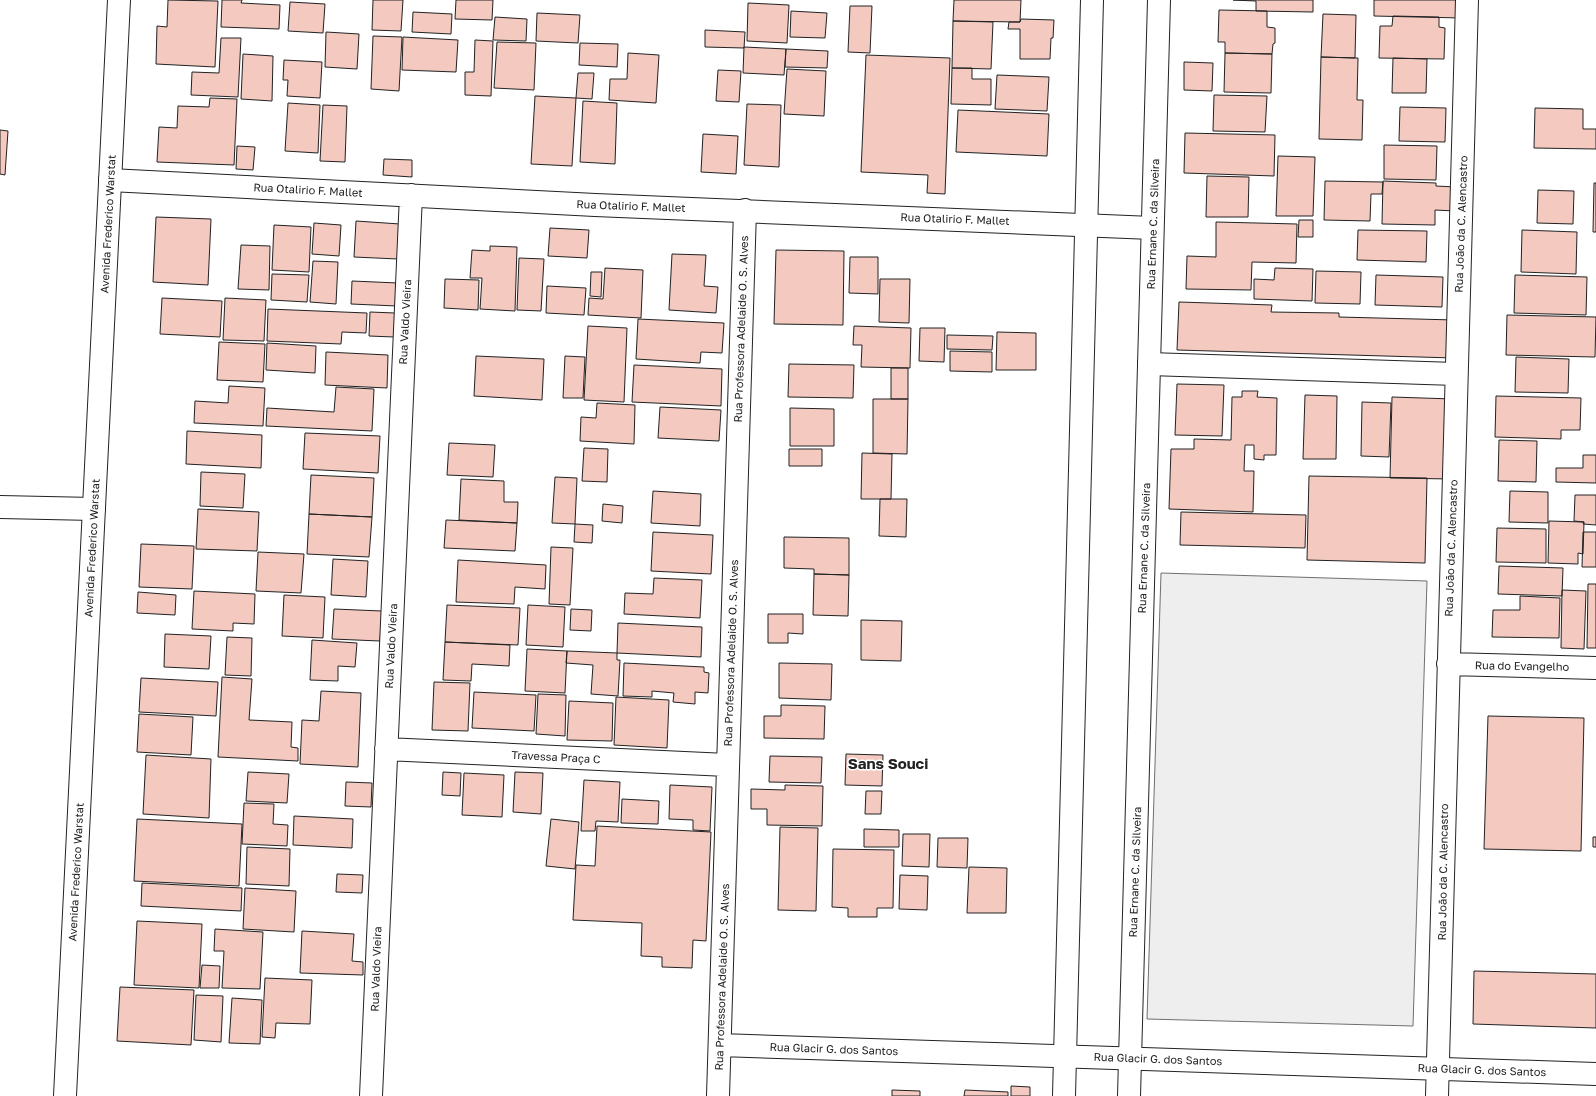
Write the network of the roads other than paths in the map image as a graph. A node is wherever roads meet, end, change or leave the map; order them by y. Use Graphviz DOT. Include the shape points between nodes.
graph roads {
  1 [pos="119,0"];
  2 [pos="1092,0"];
  3 [pos="1159,0"];
  4 [pos="1467,0"];
  5 [pos="110,180"];
  6 [pos="411,195"];
  7 [pos="745,210"];
  8 [pos="1086,225"];
  9 [pos="1152,228"];
  10 [pos="1149,364"];
  11 [pos="1456,374"];
  12 [pos="0,507"];
  13 [pos="94,509"];
  14 [pos="1448,664"];
  15 [pos="1596,668"];
  16 [pos="386,749"];
  17 [pos="727,765"];
  18 [pos="720,1045"];
  19 [pos="1065,1056"];
  20 [pos="1130,1058"];
  21 [pos="1438,1068"];
  22 [pos="1596,1074"];
  23 [pos="65,1096"];
  24 [pos="371,1096"];
  25 [pos="718,1096"];
  26 [pos="1064,1096"];
  27 [pos="1129,1096"];
  28 [pos="1437,1096"];
  1 -- 5 [label="street, Avenida Frederico Warstat"];
  2 -- 8 [label="street"];
  3 -- 9 [label="street, Rua Ernane C. da Silveira"];
  4 -- 11 [label="street, Rua João da C. Alencastro"];
  5 -- 6 [label="street, Rua Otalirio F. Mallet"];
  5 -- 13 [label="street, Avenida Frederico Warstat"];
  6 -- 7 [label="street, Rua Otalirio F. Mallet"];
  6 -- 16 [label="street, Rua Valdo Vieira"];
  7 -- 8 [label="street, Rua Otalirio F. Mallet"];
  7 -- 17 [label="street, Rua Professora Adelaide O. S. Alves"];
  8 -- 9 [label="street, Rua Otalirio F. Mallet"];
  8 -- 19 [label="street"];
  9 -- 10 [label="street, Rua Ernane C. da Silveira"];
  10 -- 11 [label="street"];
  10 -- 20 [label="street, Rua Ernane C. da Silveira"];
  11 -- 14 [label="street, Rua João da C. Alencastro"];
  12 -- 13 [label="street"];
  13 -- 23 [label="street, Avenida Frederico Warstat"];
  14 -- 15 [label="street, Rua do Evangelho"];
  14 -- 21 [label="street, Rua João da C. Alencastro"];
  16 -- 17 [label="street, Travessa Praça C"];
  16 -- 24 [label="street, Rua Valdo Vieira"];
  17 -- 18 [label="street, Rua Professora Adelaide O. S. Alves"];
  18 -- 19 [label="street, Rua Glacir G. dos Santos"];
  18 -- 25 [label="street, Rua Professora Adelaide O. S. Alves"];
  19 -- 20 [label="street, Rua Glacir G. dos Santos"];
  19 -- 26 [label="street"];
  20 -- 21 [label="street, Rua Glacir G. dos Santos"];
  20 -- 27 [label="street, Rua Ernane C. da Silveira"];
  21 -- 22 [label="street, Rua Glacir G. dos Santos"];
  21 -- 28 [label="street, Rua João da C. Alencastro"];
}
